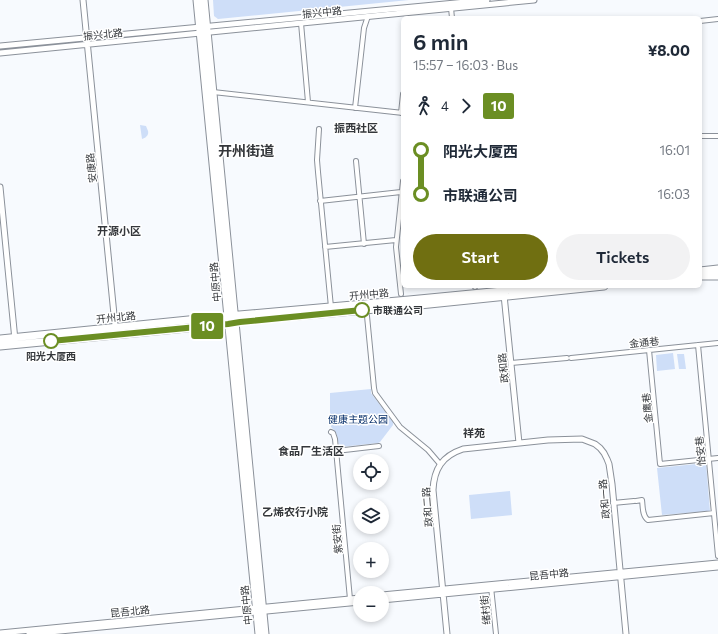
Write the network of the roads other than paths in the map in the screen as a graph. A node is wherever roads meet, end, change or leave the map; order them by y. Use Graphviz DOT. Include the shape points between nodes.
graph roads {
  1 [pos="83,0"];
  2 [pos="197,0"];
  3 [pos="204,0"];
  4 [pos="487,0"];
  5 [pos="534,0"];
  6 [pos="449,4"];
  7 [pos="368,16"];
  8 [pos="452,16"];
  9 [pos="718,19"];
  10 [pos="702,21"];
  11 [pos="301,23"];
  12 [pos="204,30"];
  13 [pos="87,37"];
  14 [pos="87,45"];
  15 [pos="0,46"];
  16 [pos="0,53"];
  17 [pos="213,92"];
  18 [pos="308,102"];
  19 [pos="356,108"];
  20 [pos="401,113"];
  21 [pos="319,129"];
  22 [pos="702,136"];
  23 [pos="718,136"];
  24 [pos="356,161"];
  25 [pos="0,187"];
  26 [pos="401,192"];
  27 [pos="360,197"];
  28 [pos="320,201"];
  29 [pos="396,240"];
  30 [pos="364,244"];
  31 [pos="325,247"];
  32 [pos="718,269"];
  33 [pos="702,272"];
  34 [pos="702,276"];
  35 [pos="718,276"];
  36 [pos="539,288"];
  37 [pos="575,288"];
  38 [pos="504,293"];
  39 [pos="401,294"];
  40 [pos="331,307"];
  41 [pos="367,316"];
  42 [pos="231,320"];
  43 [pos="116,331"];
  44 [pos="0,339"];
  45 [pos="15,341"];
  46 [pos="718,343"];
  47 [pos="698,345"];
  48 [pos="0,346"];
  49 [pos="649,350"];
  50 [pos="511,364"];
  51 [pos="331,432"];
  52 [pos="519,443"];
  53 [pos="379,446"];
  54 [pos="336,451"];
  55 [pos="718,458"];
  56 [pos="709,459"];
  57 [pos="440,464"];
  58 [pos="613,503"];
  59 [pos="714,513"];
  60 [pos="718,556"];
  61 [pos="718,563"];
  62 [pos="718,567"];
  63 [pos="620,574"];
  64 [pos="491,587"];
  65 [pos="443,592"];
  66 [pos="389,596"];
  67 [pos="350,599"];
  68 [pos="353,599"];
  69 [pos="389,599"];
  70 [pos="353,603"];
  71 [pos="259,610"];
  72 [pos="0,632"];
  73 [pos="29,634"];
  74 [pos="259,634"];
  75 [pos="265,634"];
  76 [pos="447,634"];
  77 [pos="496,634"];
  78 [pos="626,634"];
  1 -- 13 [label="street, 安康路"];
  2 -- 12 [label="main road, 中原中路"];
  3 -- 12 [label="main road, 中原中路"];
  4 -- 6 [label="street, 振兴中路"];
  5 -- 6 [label="street, 振兴中路"];
  6 -- 7 [label="street, 振兴中路"];
  6 -- 8 [label="street"];
  6 -- 12 [label="street, 振兴中路"];
  7 -- 11 [label="street, 振兴中路"];
  7 -- 19 [label="street" via="364,28"];
  9 -- 10 [label="street"];
  11 -- 12 [label="street, 振兴中路"];
  11 -- 18 [label="street"];
  12 -- 13 [label="street, 振兴北路"];
  12 -- 14 [label="street, 振兴北路"];
  12 -- 17 [label="main road, 中原中路"];
  12 -- 42 [label="main road, 中原中路"];
  13 -- 14 [label="street, 安康路"];
  13 -- 15 [label="street, 振兴北路"];
  14 -- 16 [label="street, 振兴北路"];
  14 -- 43 [label="street, 安康路"];
  17 -- 18 [label="street"];
  17 -- 42 [label="main road, 中原中路"];
  18 -- 19 [label="street"];
  19 -- 20 [label="street"];
  21 -- 28 [label="street" via="317,160"];
  22 -- 23 [label="street"];
  24 -- 27 [label="street"];
  25 -- 45 [label="street"];
  26 -- 27 [label="street"];
  26 -- 29 [label="street"];
  27 -- 28 [label="street"];
  27 -- 30 [label="street"];
  28 -- 31 [label="street"];
  29 -- 30 [label="street"];
  29 -- 39 [label="street"];
  30 -- 31 [label="street"];
  31 -- 40 [label="street"];
  32 -- 33 [label="main road"];
  34 -- 35 [label="main road"];
  36 -- 38 [label="main road, 开州中路"];
  37 -- 38 [label="main road, 开州中路"];
  38 -- 40 [label="main road, 开州中路"];
  38 -- 42 [label="main road, 开州中路" via="410,306 240,322"];
  38 -- 50 [label="street, 政和路"];
  40 -- 42 [label="main road, 开州中路"];
  41 -- 57 [label="street" via="375,393 400,427 428,450"];
  42 -- 43 [label="main road, 开州北路"];
  42 -- 71 [label="main road, 中原中路"];
  43 -- 45 [label="main road, 开州北路"];
  44 -- 45 [label="main road, 开州北路"];
  45 -- 48 [label="main road, 开州北路"];
  46 -- 47 [label="street, 金通巷"];
  47 -- 49 [label="street, 金通巷"];
  47 -- 56 [label="street, 怡安巷"];
  49 -- 50 [label="street, 金通巷"];
  49 -- 56 [label="street, 金鹰巷" via="660,464"];
  50 -- 52 [label="street, 政和路"];
  51 -- 54 [label="street, 紫安街" via="335,439"];
  52 -- 57 [label="street" via="463,449 445,458"];
  52 -- 58 [label="street, 政和一路" via="582,438 595,444 607,459"];
  53 -- 54 [label="street"];
  54 -- 67 [label="street, 紫安街"];
  55 -- 56 [label="street"];
  56 -- 59 [label="street, 怡安巷"];
  57 -- 65 [label="street, 政和二路" via="435,474 433,490"];
  58 -- 59 [label="street" via="642,500 644,516 648,520"];
  58 -- 63 [label="street, 政和一路"];
  59 -- 60 [label="street, 怡安巷"];
  61 -- 63 [label="street, 昆吾中路"];
  62 -- 63 [label="street, 昆吾中路"];
  63 -- 64 [label="street, 昆吾中路"];
  63 -- 78 [label="street, 政和一路"];
  64 -- 65 [label="street, 昆吾中路"];
  64 -- 77 [label="street, 绪村街"];
  65 -- 66 [label="street, 昆吾中路"];
  65 -- 69 [label="street, 昆吾中路"];
  65 -- 76 [label="street, 政和二路"];
  67 -- 68 [label="street"];
  67 -- 71 [label="street"];
  70 -- 71 [label="street"];
  71 -- 72 [label="street, 昆吾北路"];
  71 -- 73 [label="street, 昆吾北路"];
  71 -- 74 [label="main road, 中原中路"];
  71 -- 75 [label="main road, 中原中路"];
}
